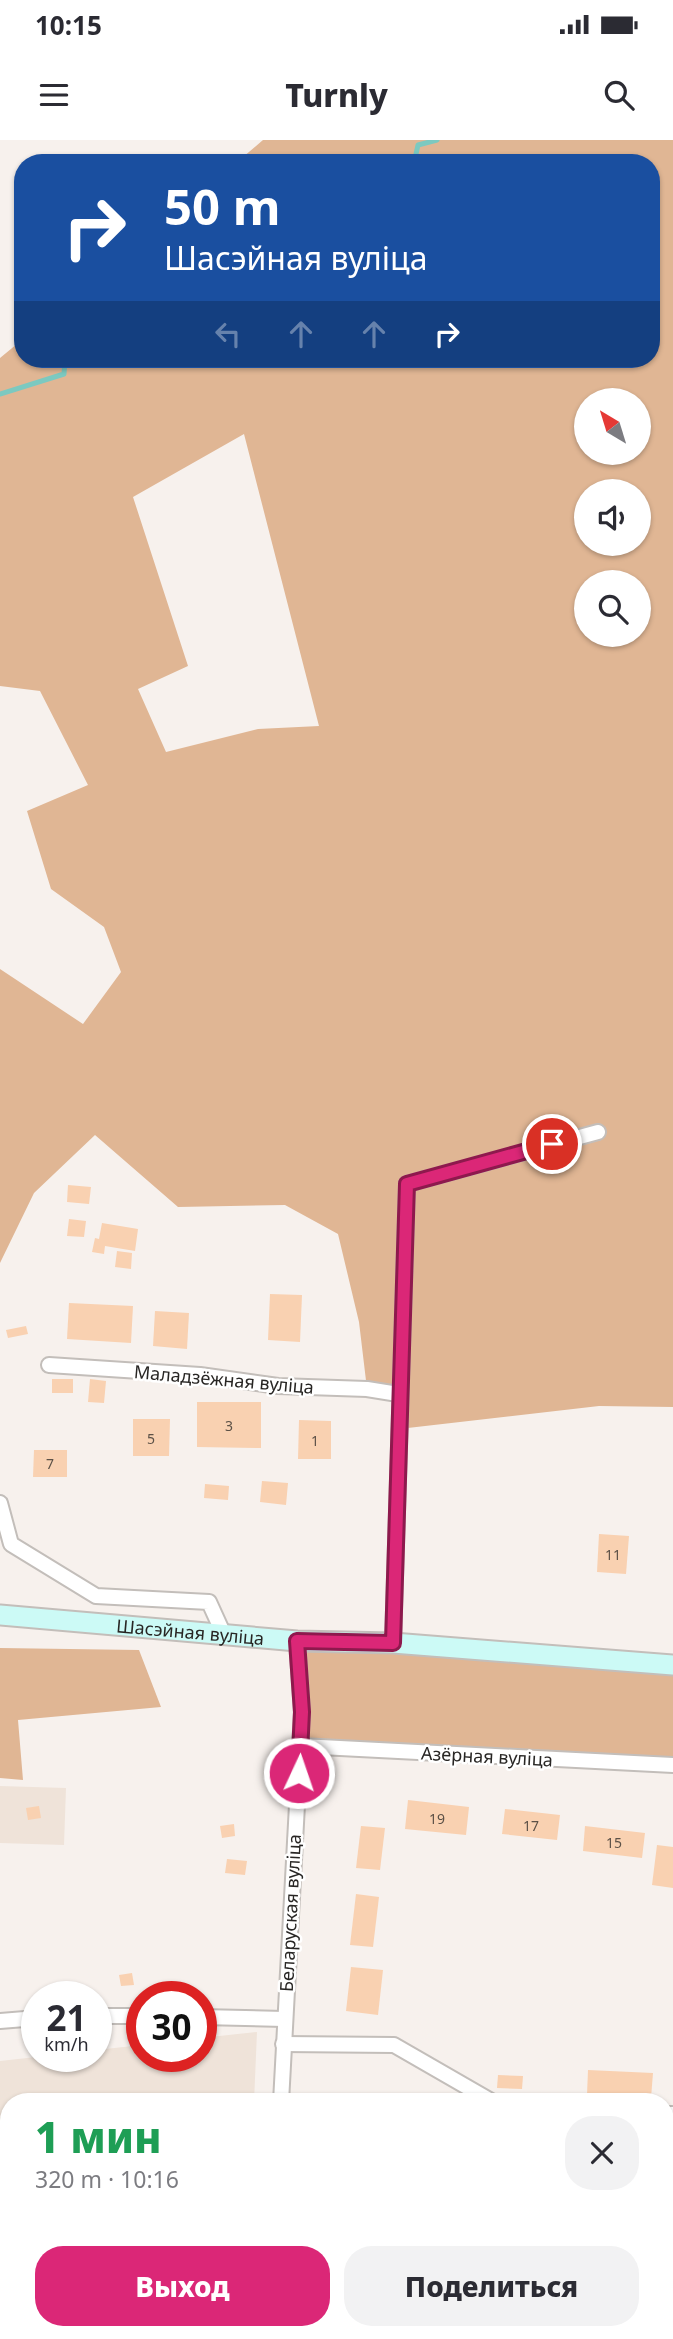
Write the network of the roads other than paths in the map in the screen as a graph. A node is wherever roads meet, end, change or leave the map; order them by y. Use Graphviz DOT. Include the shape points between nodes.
graph roads {
  1 [pos="598,1132"];
  2 [pos="49,1365"];
  3 [pos="398,1394"];
  4 [pos="0,1503"];
  5 [pos="0,1615"];
  6 [pos="224,1635"];
  7 [pos="297,1641"];
  8 [pos="393,1643"];
  9 [pos="673,1665"];
  10 [pos="300,1746"];
  11 [pos="673,1765"];
  12 [pos="217,2017"];
  13 [pos="21,2019"];
  14 [pos="284,2019"];
  15 [pos="0,2021"];
  16 [pos="283,2044"];
  17 [pos="281,2093"];
  18 [pos="478,2093"];
  1 -- 3 [label="street" via="407,1184"];
  2 -- 3 [label="street, Маладзёжная вуліца"];
  3 -- 8 [label="street"];
  4 -- 6 [label="street" via="11,1545 96,1596 209,1602"];
  5 -- 6 [label="main road, Шасэйная вуліца"];
  6 -- 7 [label="main road, Шасэйная вуліца"];
  7 -- 8 [label="main road, Шасэйная вуліца"];
  7 -- 10 [label="street, Беларуская вуліца"];
  8 -- 9 [label="main road, Шасэйная вуліца"];
  10 -- 11 [label="street, Азёрная вуліца"];
  10 -- 14 [label="street, Беларуская вуліца"];
  12 -- 14 [label="street"];
  13 -- 15 [label="street"];
  14 -- 16 [label="street, Беларуская вуліца"];
  16 -- 17 [label="street, Беларуская вуліца"];
  16 -- 18 [label="street" via="394,2045"];
}
